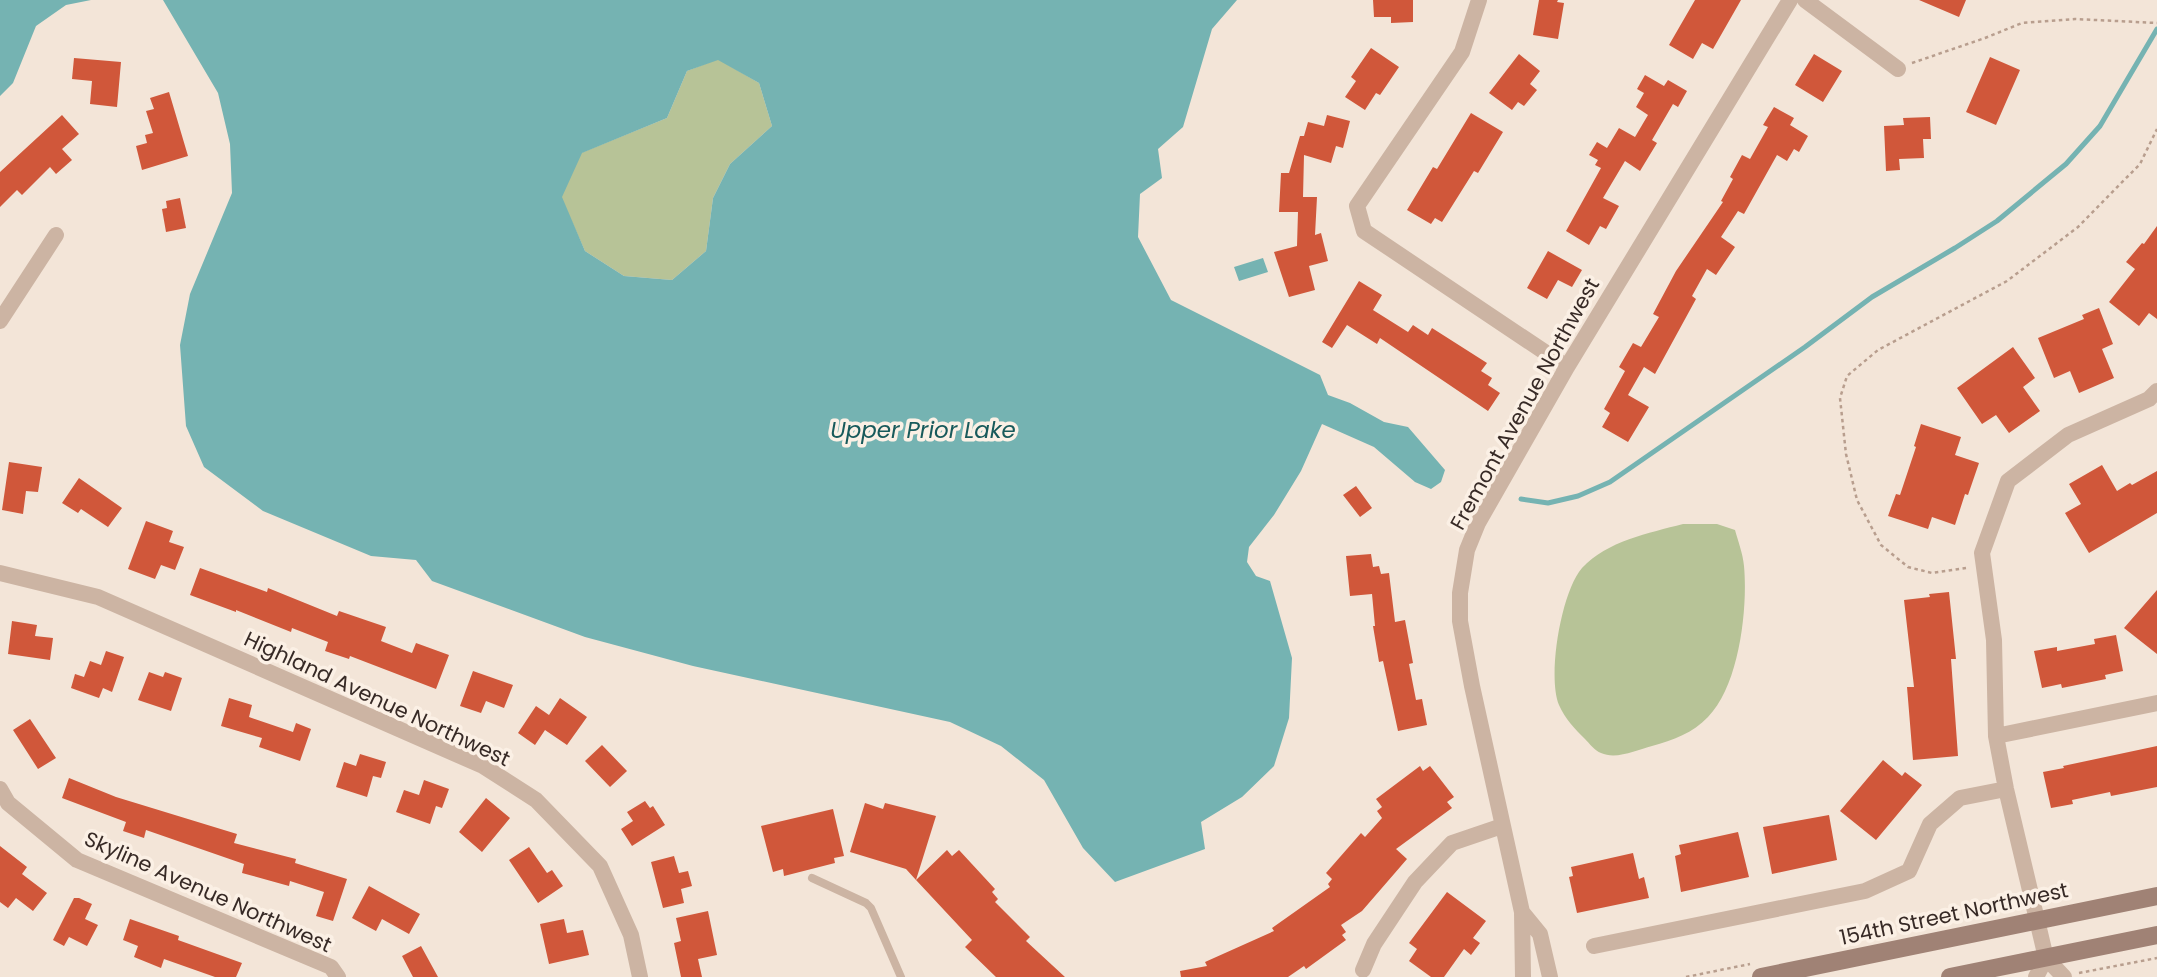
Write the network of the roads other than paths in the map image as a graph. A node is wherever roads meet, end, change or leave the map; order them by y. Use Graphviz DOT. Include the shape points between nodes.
graph roads {
  1 [pos="1479,0"];
  2 [pos="1790,0"];
  3 [pos="1805,0"];
  4 [pos="1898,69"];
  5 [pos="56,235"];
  6 [pos="0,321"];
  7 [pos="1567,367"];
  8 [pos="2157,391"];
  9 [pos="0,573"];
  10 [pos="2157,703"];
  11 [pos="1996,736"];
  12 [pos="0,789"];
  13 [pos="2006,789"];
  14 [pos="1502,826"];
  15 [pos="812,878"];
  16 [pos="2157,896"];
  17 [pos="1522,912"];
  18 [pos="2037,920"];
  19 [pos="2157,935"];
  20 [pos="1594,946"];
  21 [pos="2046,958"];
  22 [pos="1363,970"];
  23 [pos="2068,976"];
  24 [pos="338,977"];
  25 [pos="640,977"];
  26 [pos="901,977"];
  27 [pos="1523,977"];
  28 [pos="1550,977"];
  29 [pos="1760,977"];
  30 [pos="1950,977"];
  31 [pos="2036,977"];
  1 -- 7 [label="street" via="1462,52 1357,206 1364,231"];
  2 -- 7 [label="street, Fremont Avenue Northwest"];
  3 -- 4 [label="street"];
  5 -- 6 [label="street"];
  7 -- 14 [label="street, Fremont Avenue Northwest" via="1478,523 1467,550 1460,593 1460,621"];
  8 -- 11 [label="street" via="2149,400 2068,435 2008,481 1982,554 1994,640"];
  9 -- 25 [label="street, Highland Avenue Northwest" via="98,597 483,766 536,800 600,866 631,935"];
  10 -- 11 [label="street"];
  11 -- 13 [label="street"];
  12 -- 24 [label="street, Skyline Avenue Northwest" via="8,803 77,860 331,967"];
  13 -- 18 [label="street"];
  13 -- 20 [label="street" via="1960,798 1930,824 1909,871 1865,891"];
  14 -- 17 [label="street, Fremont Avenue Northwest"];
  14 -- 22 [label="street" via="1452,843 1415,882 1374,944"];
  15 -- 26 [label="lane" via="871,908"];
  16 -- 18 [label="street, 154th Street Northwest"];
  17 -- 27 [label="street, Fremont Avenue Northwest"];
  17 -- 28 [label="street, Fremont Avenue Northwest" via="1540,934"];
  18 -- 21 [label="street"];
  18 -- 29 [label="street, 154th Street Northwest"];
  19 -- 21 [label="street"];
  21 -- 23 [label="street"];
  21 -- 30 [label="street"];
  21 -- 31 [label="street"];
}
